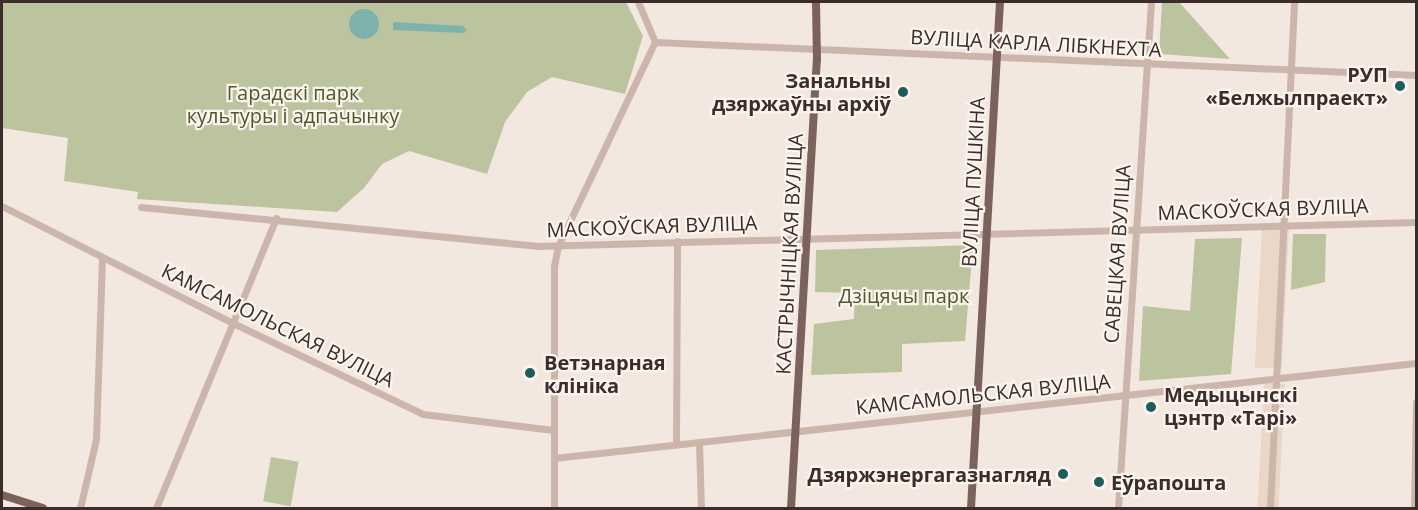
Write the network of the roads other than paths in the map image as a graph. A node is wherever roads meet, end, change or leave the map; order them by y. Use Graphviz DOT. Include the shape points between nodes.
graph roads {
  1 [pos="638,2"];
  2 [pos="816,2"];
  3 [pos="1000,2"];
  4 [pos="1151,2"];
  5 [pos="1294,2"];
  6 [pos="654,42"];
  7 [pos="817,50"];
  8 [pos="996,58"];
  9 [pos="1146,64"];
  10 [pos="1290,70"];
  11 [pos="1416,75"];
  12 [pos="2,206"];
  13 [pos="141,207"];
  14 [pos="276,218"];
  15 [pos="1416,222"];
  16 [pos="1283,224"];
  17 [pos="1135,229"];
  18 [pos="986,233"];
  19 [pos="806,239"];
  20 [pos="677,241"];
  21 [pos="558,246"];
  22 [pos="102,258"];
  23 [pos="233,323"];
  24 [pos="1416,363"];
  25 [pos="1277,378"];
  26 [pos="1124,396"];
  27 [pos="1416,402"];
  28 [pos="976,412"];
  29 [pos="553,430"];
  30 [pos="795,431"];
  31 [pos="699,442"];
  32 [pos="676,444"];
  33 [pos="554,458"];
  34 [pos="2,495"];
  35 [pos="43,508"];
  36 [pos="80,508"];
  37 [pos="156,508"];
  38 [pos="555,508"];
  39 [pos="701,508"];
  40 [pos="791,508"];
  41 [pos="970,508"];
  42 [pos="1118,508"];
  43 [pos="1270,508"];
  44 [pos="1414,508"];
  1 -- 6 [label="street"];
  2 -- 7 [label="main road, КАСТРЫЧНІЦКАЯ ВУЛІЦА"];
  3 -- 8 [label="main road, ВУЛІЦА ПУШКІНА"];
  4 -- 9 [label="street, САВЕЦКАЯ ВУЛІЦА"];
  5 -- 10 [label="street"];
  6 -- 7 [label="street, ВУЛІЦА КАРЛА ЛІБКНЕХТА"];
  6 -- 21 [label="street"];
  7 -- 8 [label="street, ВУЛІЦА КАРЛА ЛІБКНЕХТА"];
  7 -- 19 [label="main road, КАСТРЫЧНІЦКАЯ ВУЛІЦА"];
  8 -- 9 [label="street, ВУЛІЦА КАРЛА ЛІБКНЕХТА"];
  8 -- 18 [label="main road, ВУЛІЦА ПУШКІНА"];
  9 -- 10 [label="street, ВУЛІЦА КАРЛА ЛІБКНЕХТА"];
  9 -- 17 [label="street, САВЕЦКАЯ ВУЛІЦА"];
  10 -- 11 [label="street, ВУЛІЦА КАРЛА ЛІБКНЕХТА"];
  10 -- 16 [label="street"];
  12 -- 22 [label="street, КАМСАМОЛЬСКАЯ ВУЛІЦА"];
  13 -- 14 [label="street, МАСКОЎСКАЯ ВУЛІЦА"];
  14 -- 21 [label="street, МАСКОЎСКАЯ ВУЛІЦА" via="460,240"];
  14 -- 23 [label="street"];
  15 -- 16 [label="street, МАСКОЎСКАЯ ВУЛІЦА"];
  16 -- 17 [label="street, МАСКОЎСКАЯ ВУЛІЦА"];
  16 -- 25 [label="street"];
  17 -- 18 [label="street, МАСКОЎСКАЯ ВУЛІЦА"];
  17 -- 26 [label="street, САВЕЦКАЯ ВУЛІЦА"];
  18 -- 19 [label="street, МАСКОЎСКАЯ ВУЛІЦА"];
  18 -- 28 [label="main road, ВУЛІЦА ПУШКІНА"];
  19 -- 20 [label="street, МАСКОЎСКАЯ ВУЛІЦА"];
  19 -- 30 [label="main road, КАСТРЫЧНІЦКАЯ ВУЛІЦА"];
  20 -- 21 [label="street, МАСКОЎСКАЯ ВУЛІЦА"];
  20 -- 32 [label="street"];
  21 -- 29 [label="street" via="554,266"];
  22 -- 23 [label="street, КАМСАМОЛЬСКАЯ ВУЛІЦА"];
  22 -- 36 [label="street" via="96,439"];
  23 -- 29 [label="street, КАМСАМОЛЬСКАЯ ВУЛІЦА" via="423,414"];
  23 -- 37 [label="street"];
  24 -- 25 [label="street, КАМСАМОЛЬСКАЯ ВУЛІЦА"];
  25 -- 26 [label="street, КАМСАМОЛЬСКАЯ ВУЛІЦА"];
  25 -- 43 [label="street"];
  26 -- 28 [label="street, КАМСАМОЛЬСКАЯ ВУЛІЦА"];
  26 -- 42 [label="street, САВЕЦКАЯ ВУЛІЦА"];
  27 -- 44 [label="street"];
  28 -- 30 [label="street, КАМСАМОЛЬСКАЯ ВУЛІЦА"];
  28 -- 41 [label="main road, ВУЛІЦА ПУШКІНА"];
  29 -- 33 [label="street"];
  30 -- 31 [label="street, КАМСАМОЛЬСКАЯ ВУЛІЦА"];
  30 -- 40 [label="main road, КАСТРЫЧНІЦКАЯ ВУЛІЦА"];
  31 -- 32 [label="street, КАМСАМОЛЬСКАЯ ВУЛІЦА"];
  31 -- 39 [label="street"];
  32 -- 33 [label="street, КАМСАМОЛЬСКАЯ ВУЛІЦА"];
  33 -- 38 [label="street"];
  34 -- 35 [label="main road"];
}
